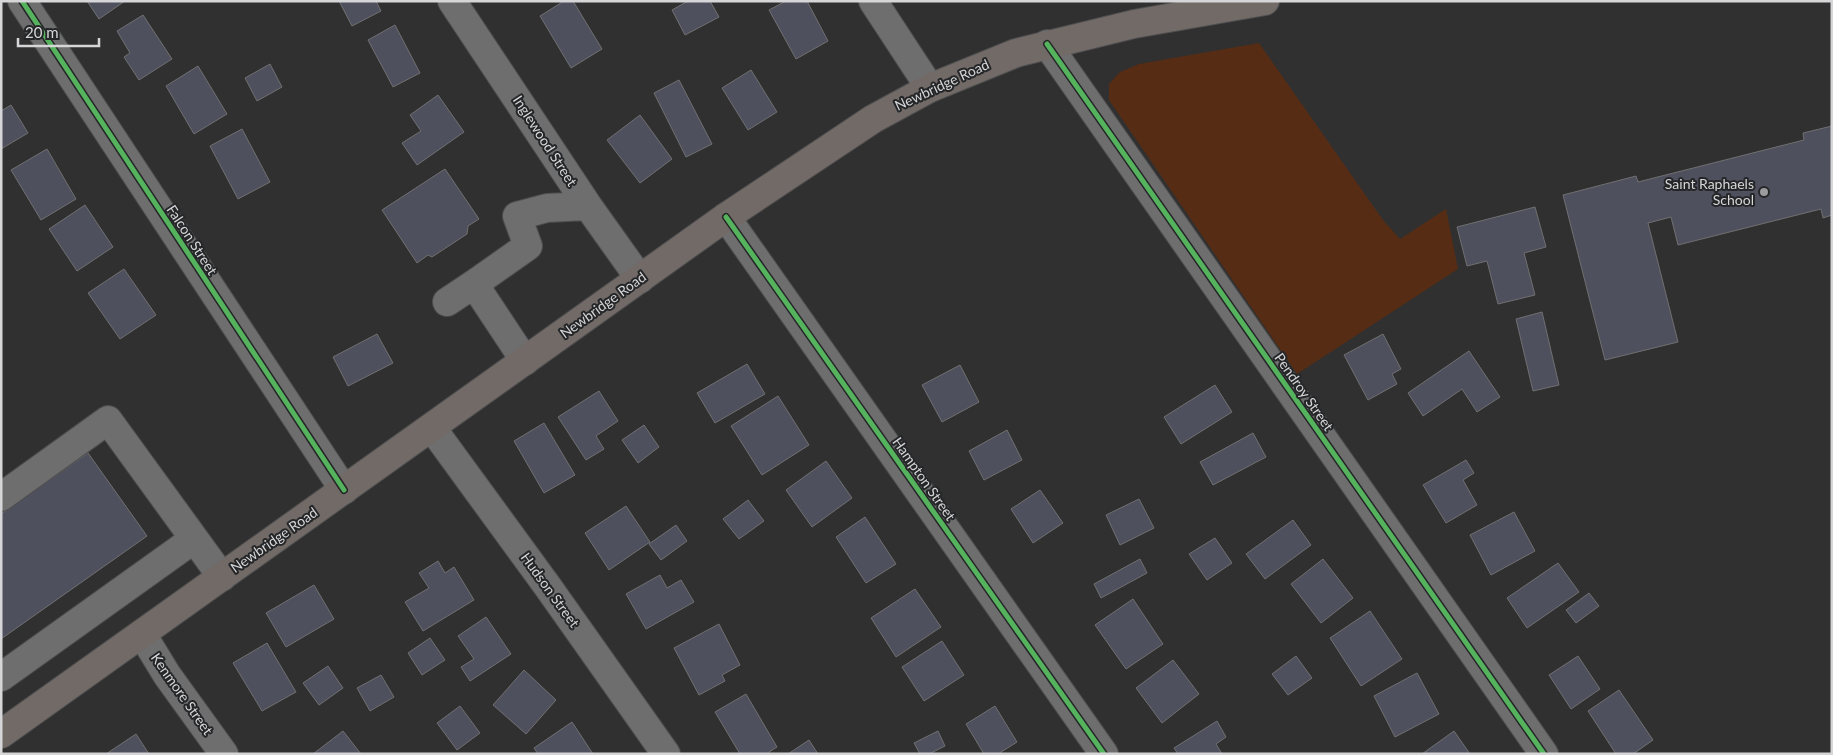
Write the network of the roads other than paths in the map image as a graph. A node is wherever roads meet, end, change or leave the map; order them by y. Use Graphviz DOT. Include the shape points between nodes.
graph roads {
  1 [pos="22,1"];
  2 [pos="452,1"];
  3 [pos="873,1"];
  4 [pos="1265,1"];
  5 [pos="1047,44"];
  6 [pos="930,88"];
  7 [pos="588,206"];
  8 [pos="726,217"];
  9 [pos="640,279"];
  10 [pos="474,284"];
  11 [pos="447,302"];
  12 [pos="524,361"];
  13 [pos="432,428"];
  14 [pos="344,490"];
  15 [pos="1,497"];
  16 [pos="194,539"];
  17 [pos="222,577"];
  18 [pos="142,634"];
  19 [pos="1,677"];
  20 [pos="1,734"];
  21 [pos="224,754"];
  22 [pos="666,754"];
  23 [pos="1104,754"];
  24 [pos="1544,754"];
  1 -- 14 [label="street, Falcon Street"];
  2 -- 7 [label="street, Inglewood Street"];
  3 -- 6 [label="street"];
  4 -- 5 [label="main road, Newbridge Road" via="1134,24"];
  5 -- 6 [label="main road, Newbridge Road" via="985,64"];
  5 -- 24 [label="street, Pendroy Street"];
  6 -- 8 [label="main road, Newbridge Road" via="843,138"];
  7 -- 9 [label="street, Inglewood Street"];
  7 -- 10 [label="street" via="547,208 517,216 528,246"];
  8 -- 9 [label="main road, Newbridge Road"];
  8 -- 23 [label="street, Hampton Street"];
  9 -- 12 [label="main road, Newbridge Road"];
  10 -- 11 [label="street"];
  10 -- 12 [label="street"];
  12 -- 13 [label="main road, Newbridge Road"];
  13 -- 14 [label="main road, Newbridge Road"];
  13 -- 22 [label="street, Hudson Street"];
  14 -- 17 [label="main road, Newbridge Road"];
  15 -- 16 [label="street" via="108,420"];
  16 -- 17 [label="street"];
  16 -- 19 [label="street"];
  17 -- 18 [label="main road, Newbridge Road"];
  18 -- 20 [label="main road, Newbridge Road"];
  18 -- 21 [label="street, Kenmore Street"];
}
